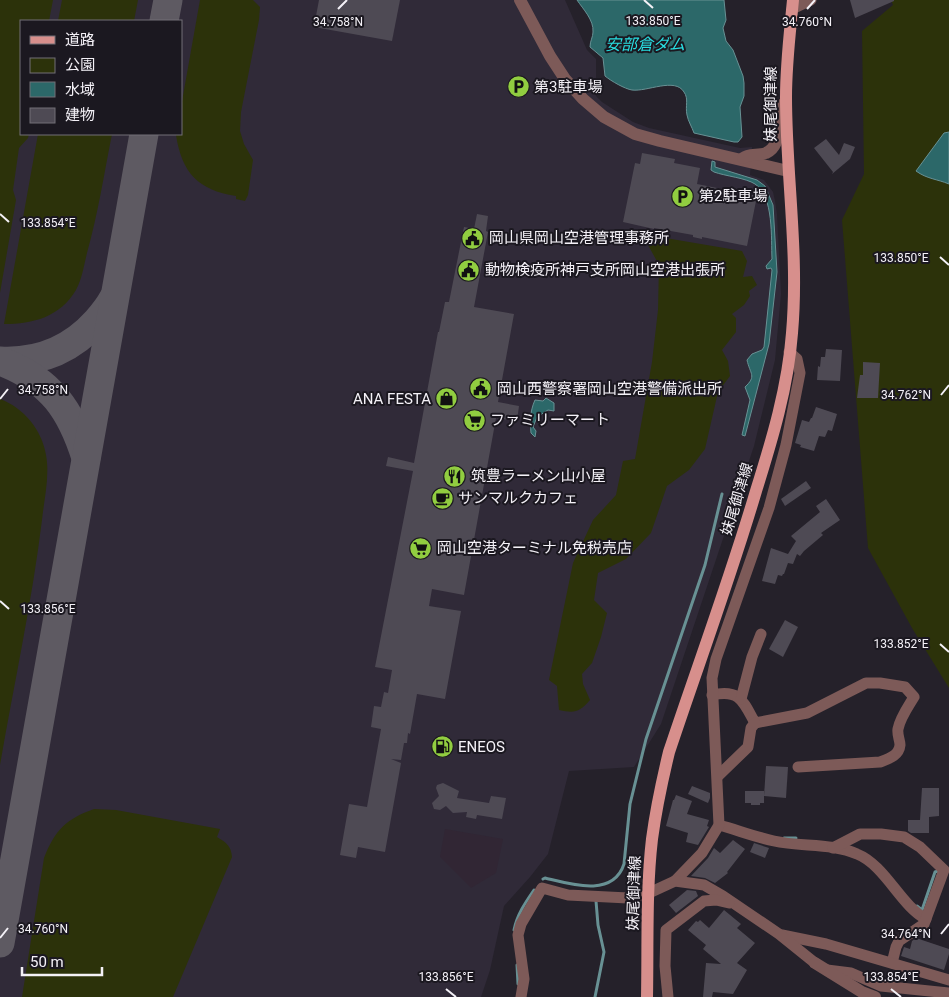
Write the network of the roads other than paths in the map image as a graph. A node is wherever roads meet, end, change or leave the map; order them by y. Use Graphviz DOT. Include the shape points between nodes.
graph roads {
  1 [pos="520,0"];
  2 [pos="811,0"];
  3 [pos="793,4"];
  4 [pos="786,96"];
  5 [pos="741,159"];
  6 [pos="788,171"];
  7 [pos="789,352"];
  8 [pos="761,474"];
  9 [pos="778,477"];
  10 [pos="761,634"];
  11 [pos="712,695"];
  12 [pos="741,699"];
  13 [pos="755,723"];
  14 [pos="798,767"];
  15 [pos="718,776"];
  16 [pos="719,825"];
  17 [pos="834,848"];
  18 [pos="675,881"];
  19 [pos="649,893"];
  20 [pos="735,904"];
  21 [pos="926,919"];
  22 [pos="779,934"];
  23 [pos="816,963"];
  24 [pos="892,963"];
  25 [pos="827,970"];
  26 [pos="949,980"];
  27 [pos="949,993"];
  28 [pos="521,997"];
  29 [pos="647,997"];
  30 [pos="668,997"];
  31 [pos="875,997"];
  1 -- 5 [label="street" via="565,79 604,117 635,134"];
  2 -- 3 [label="street"];
  3 -- 4 [label="main road, 妹尾御津線"];
  4 -- 5 [label="street" via="778,136 771,150"];
  4 -- 6 [label="main road, 妹尾御津線"];
  5 -- 6 [label="street"];
  6 -- 7 [label="main road, 妹尾御津線" via="794,286"];
  7 -- 8 [label="main road, 妹尾御津線" via="776,420"];
  7 -- 9 [label="street" via="797,359 800,373"];
  8 -- 9 [label="street"];
  8 -- 19 [label="main road, 妹尾御津線" via="669,752 652,840"];
  9 -- 11 [label="street" via="716,659"];
  10 -- 12 [label="street"];
  11 -- 12 [label="street" via="735,694"];
  11 -- 15 [label="street"];
  12 -- 13 [label="street"];
  13 -- 14 [label="street" via="807,713 866,683 905,687 914,697 900,720 897,753 890,758 880,762"];
  13 -- 15 [label="street" via="748,747"];
  15 -- 16 [label="street"];
  16 -- 17 [label="street" via="775,841"];
  16 -- 18 [label="street" via="702,853"];
  17 -- 21 [label="street" via="858,854 869,861"];
  17 -- 21 [label="street" via="860,834 904,837 920,846 944,870"];
  18 -- 19 [label="street"];
  18 -- 20 [label="street" via="704,885"];
  19 -- 28 [label="street" via="622,897 568,895 542,888 518,935 524,979"];
  19 -- 29 [label="main road, 妹尾御津線"];
  20 -- 22 [label="street"];
  20 -- 30 [label="street" via="704,901 666,930"];
  21 -- 24 [label="street" via="920,928 899,941"];
  22 -- 23 [label="street"];
  22 -- 24 [label="street"];
  23 -- 25 [label="street"];
  24 -- 26 [label="street"];
  25 -- 27 [label="street" via="851,973 881,986"];
  25 -- 31 [label="street"];
}
